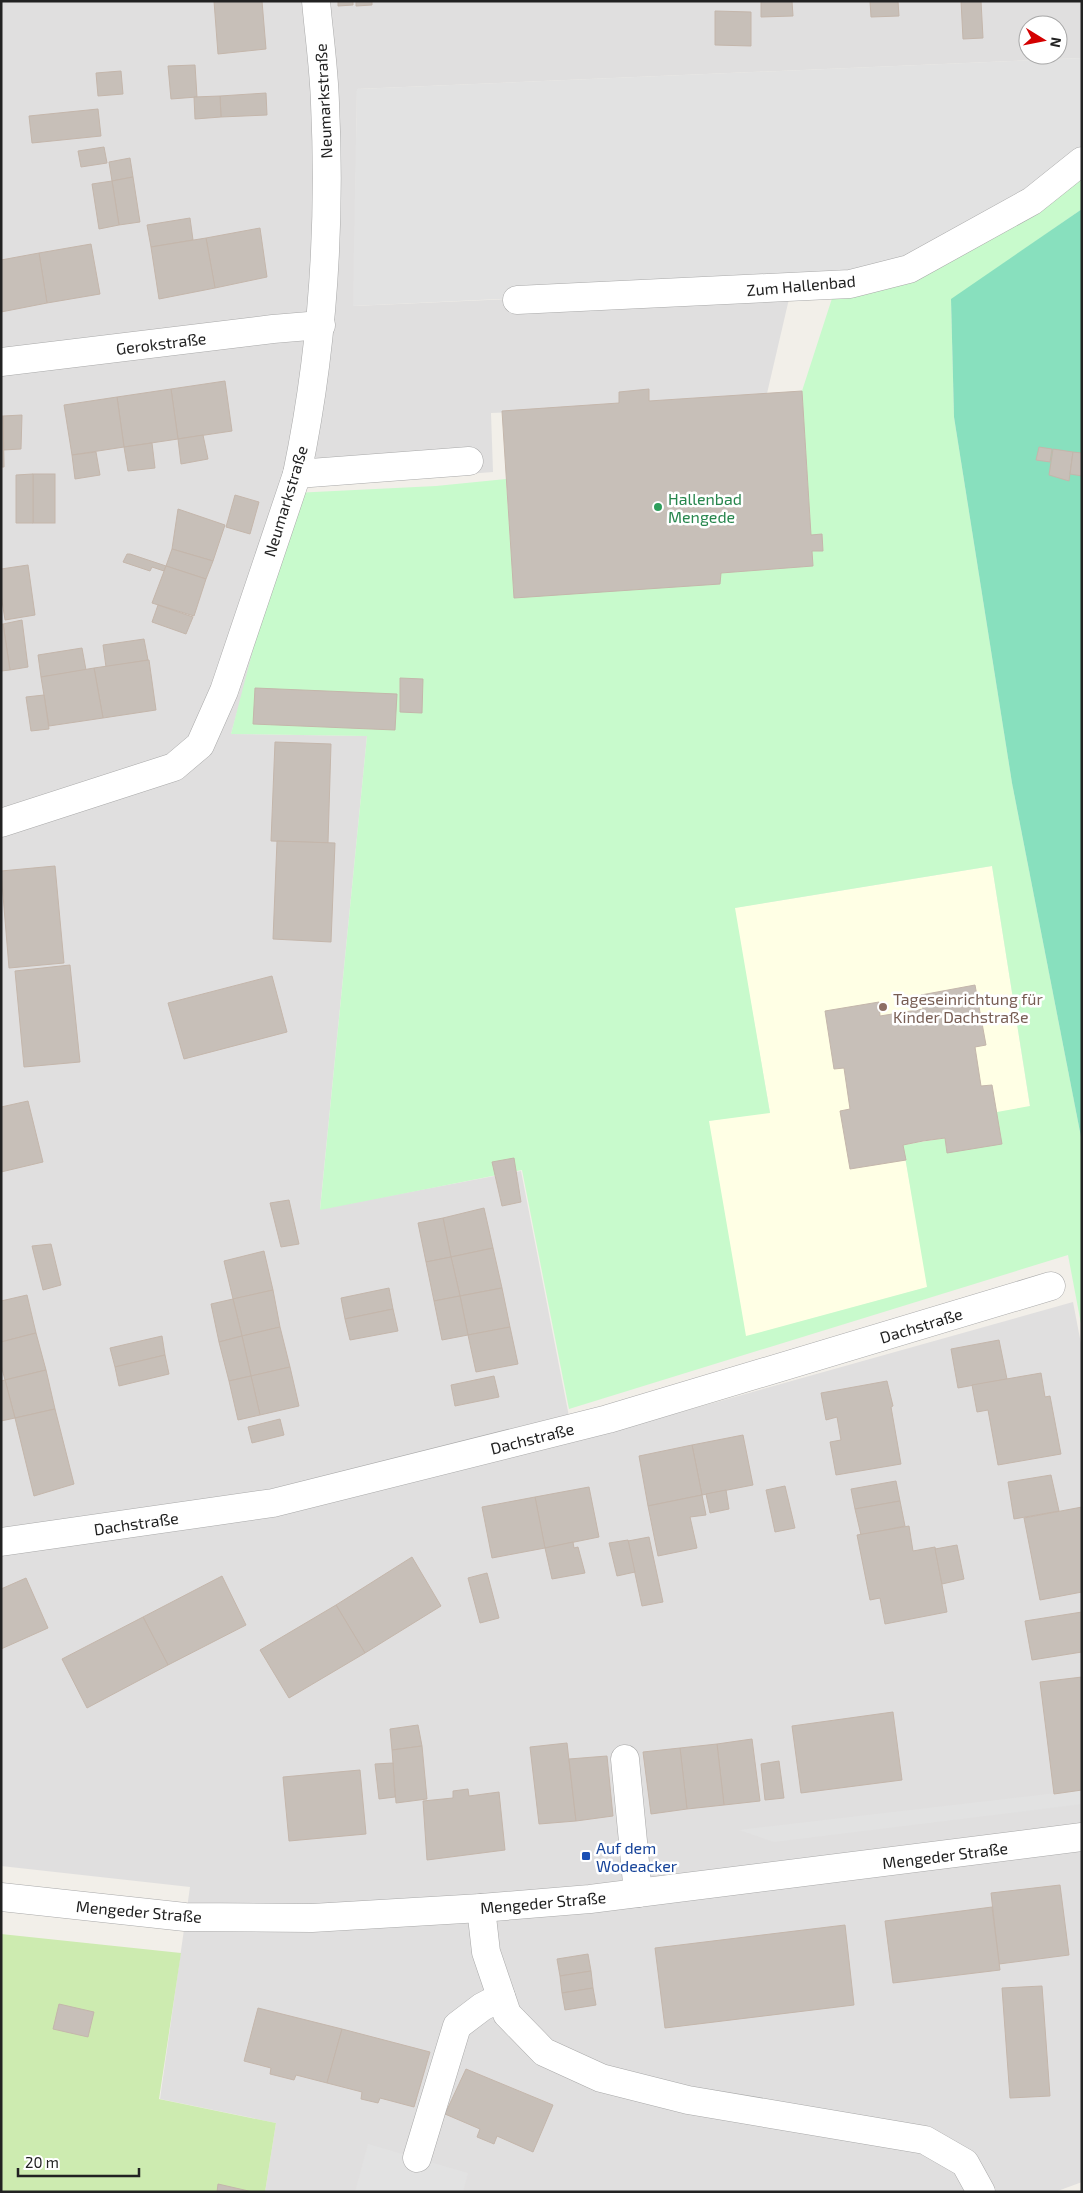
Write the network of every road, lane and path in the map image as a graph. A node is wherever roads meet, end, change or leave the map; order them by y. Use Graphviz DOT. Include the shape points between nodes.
graph roads {
  1 [pos="316,1"];
  2 [pos="1082,162"];
  3 [pos="517,300"];
  4 [pos="321,325"];
  5 [pos="1,362"];
  6 [pos="469,461"];
  7 [pos="296,474"];
  8 [pos="1,822"];
  9 [pos="1051,1286"];
  10 [pos="1,1542"];
  11 [pos="625,1759"];
  12 [pos="1082,1837"];
  13 [pos="638,1893"];
  14 [pos="1,1897"];
  15 [pos="481,1908"];
  16 [pos="501,1997"];
  17 [pos="417,2158"];
  18 [pos="981,2192"];
  1 -- 4 [label="street, Neumarkstraße" via="325,102 327,225"];
  2 -- 3 [label="street, Zum Hallenbad" via="1032,200 909,269 850,284"];
  4 -- 5 [label="street, Gerokstraße"];
  4 -- 7 [label="street, Neumarkstraße"];
  6 -- 7 [label="street"];
  7 -- 8 [label="street, Neumarkstraße" via="224,691 200,745 174,767"];
  9 -- 10 [label="street, Dachstraße" via="608,1419 273,1503"];
  11 -- 13 [label="street"];
  12 -- 13 [label="street, Mengeder Straße"];
  13 -- 15 [label="street, Mengeder Straße"];
  14 -- 15 [label="street, Mengeder Straße" via="185,1917 312,1918"];
  15 -- 16 [label="street" via="486,1952"];
  16 -- 17 [label="street" via="458,2026"];
  16 -- 18 [label="street" via="507,2014 544,2052 601,2078 688,2100 925,2140 965,2163"];
}
